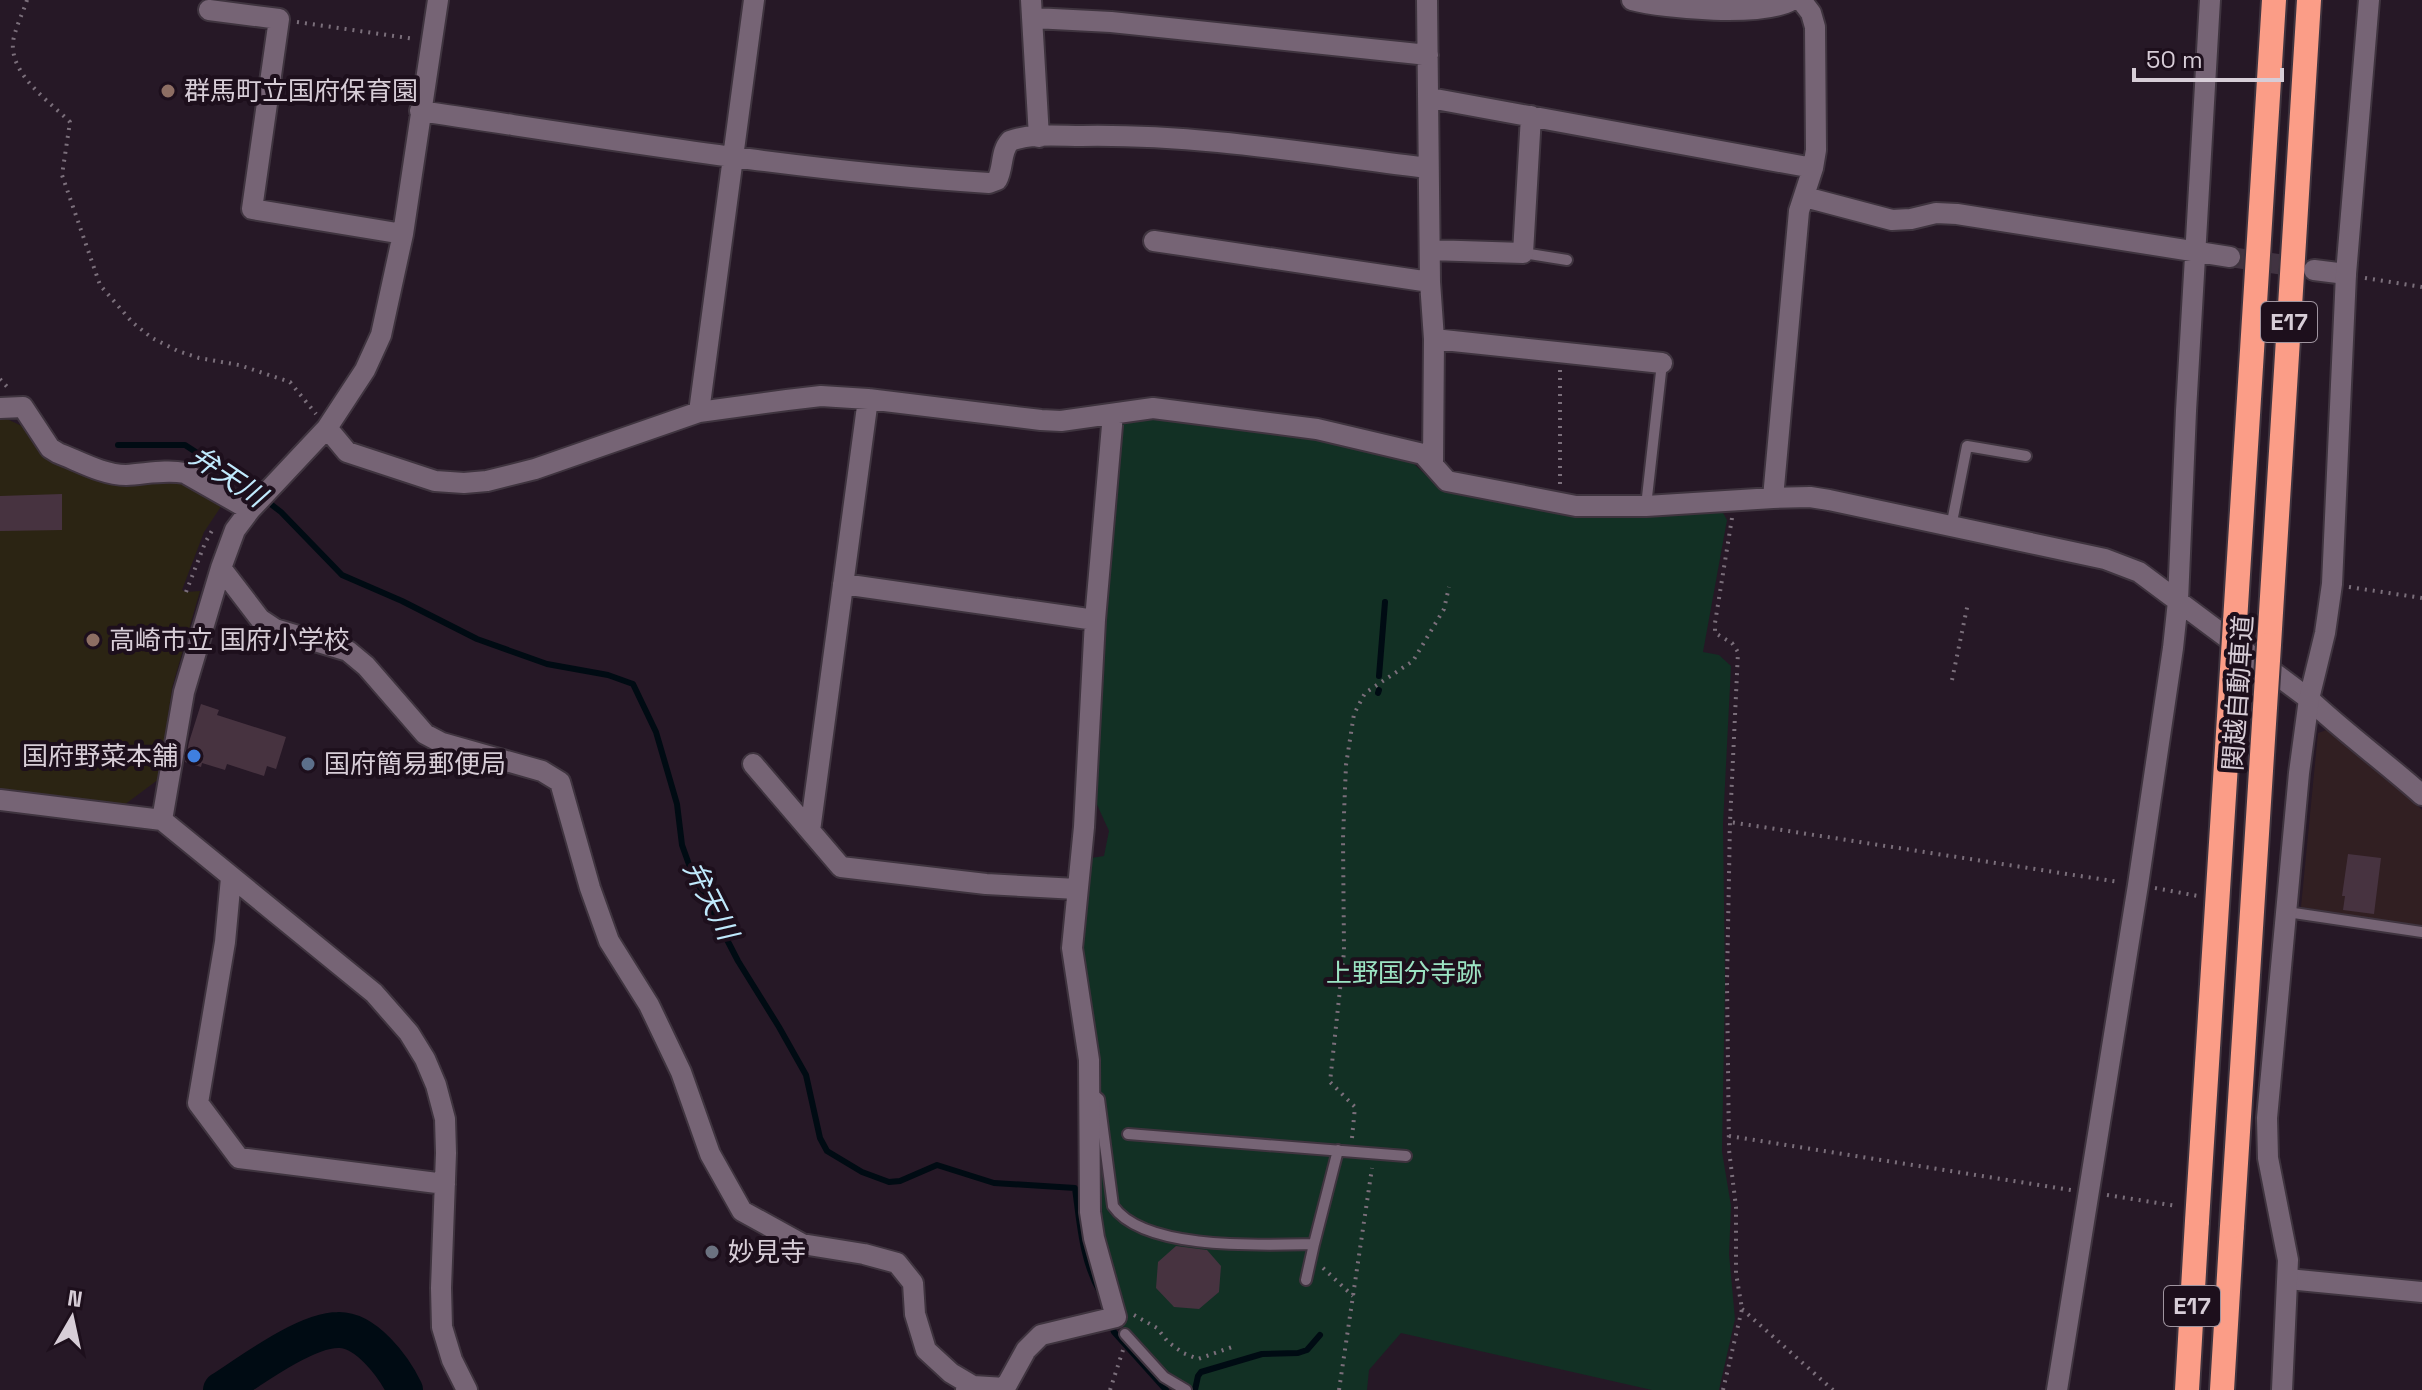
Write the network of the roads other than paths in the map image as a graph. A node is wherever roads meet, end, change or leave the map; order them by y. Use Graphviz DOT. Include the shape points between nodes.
graph roads {
  1 [pos="438,0"];
  2 [pos="754,0"];
  3 [pos="1427,0"];
  4 [pos="1632,0"];
  5 [pos="1792,0"];
  6 [pos="1801,0"];
  7 [pos="2210,0"];
  8 [pos="2274,0"];
  9 [pos="2309,0"];
  10 [pos="2369,0"];
  11 [pos="1032,9"];
  12 [pos="209,10"];
  13 [pos="1428,55"];
  14 [pos="1430,98"];
  15 [pos="420,111"];
  16 [pos="1531,116"];
  17 [pos="1039,137"];
  18 [pos="733,157"];
  19 [pos="1428,168"];
  20 [pos="1813,168"];
  21 [pos="1805,197"];
  22 [pos="403,234"];
  23 [pos="1154,241"];
  24 [pos="1430,250"];
  25 [pos="2196,252"];
  26 [pos="1523,253"];
  27 [pos="2230,257"];
  28 [pos="1567,260"];
  29 [pos="2314,270"];
  30 [pos="2346,274"];
  31 [pos="1430,282"];
  32 [pos="1434,339"];
  33 [pos="1662,363"];
  34 [pos="868,399"];
  35 [pos="0,408"];
  36 [pos="699,412"];
  37 [pos="1113,414"];
  38 [pos="327,428"];
  39 [pos="2026,456"];
  40 [pos="1433,464"];
  41 [pos="1773,498"];
  42 [pos="254,506"];
  43 [pos="1646,506"];
  44 [pos="1951,527"];
  45 [pos="221,568"];
  46 [pos="843,584"];
  47 [pos="2178,601"];
  48 [pos="1095,620"];
  49 [pos="2309,699"];
  50 [pos="753,764"];
  51 [pos="2422,795"];
  52 [pos="0,800"];
  53 [pos="162,820"];
  54 [pos="810,831"];
  55 [pos="231,878"];
  56 [pos="1077,889"];
  57 [pos="2287,912"];
  58 [pos="2422,932"];
  59 [pos="1089,1089"];
  60 [pos="1128,1134"];
  61 [pos="1338,1150"];
  62 [pos="1406,1156"];
  63 [pos="445,1184"];
  64 [pos="1314,1244"];
  65 [pos="2288,1279"];
  66 [pos="1306,1280"];
  67 [pos="2422,1292"];
  68 [pos="1120,1326"];
  69 [pos="969,1388"];
  70 [pos="467,1390"];
  71 [pos="1186,1390"];
  72 [pos="2057,1390"];
  73 [pos="2187,1390"];
  74 [pos="2222,1390"];
  75 [pos="2282,1390"];
  1 -- 15 [label="street"];
  2 -- 18 [label="street"];
  3 -- 13 [label="street"];
  4 -- 5 [label="street" via="1710,9 1771,7"];
  6 -- 20 [label="street" via="1815,27"];
  7 -- 25 [label="street"];
  8 -- 73 [label="highway, 関越自動車道 / E17, bridge"];
  9 -- 74 [label="highway, 関越自動車道 / E17, bridge"];
  10 -- 30 [label="street"];
  11 -- 13 [label="street"];
  11 -- 17 [label="street"];
  12 -- 22 [label="street" via="279,19 252,209"];
  13 -- 14 [label="street"];
  14 -- 16 [label="street"];
  14 -- 19 [label="street"];
  15 -- 18 [label="street"];
  15 -- 22 [label="street"];
  16 -- 20 [label="street"];
  16 -- 26 [label="street"];
  17 -- 18 [label="street" via="1010,141 1001,173 989,183"];
  17 -- 19 [label="street" via="1195,139"];
  18 -- 36 [label="street"];
  19 -- 24 [label="street"];
  20 -- 21 [label="street"];
  21 -- 25 [label="street" via="1892,220 1957,214"];
  21 -- 41 [label="street" via="1799,211"];
  22 -- 38 [label="street" via="381,335"];
  23 -- 31 [label="street"];
  24 -- 26 [label="street"];
  24 -- 31 [label="street"];
  25 -- 27 [label="street"];
  25 -- 47 [label="street"];
  26 -- 28 [label="lane"];
  29 -- 30 [label="street"];
  30 -- 49 [label="street" via="2332,584"];
  31 -- 32 [label="street"];
  32 -- 33 [label="street"];
  32 -- 40 [label="street"];
  33 -- 43 [label="lane"];
  34 -- 36 [label="street" via="821,396"];
  34 -- 37 [label="street" via="1041,420"];
  34 -- 46 [label="street"];
  35 -- 42 [label="street" via="23,407 50,448 112,474 185,473"];
  36 -- 38 [label="street" via="535,469 464,483 435,481 347,452"];
  37 -- 40 [label="street" via="1153,408 1317,429 1423,454"];
  37 -- 48 [label="street"];
  38 -- 42 [label="street"];
  39 -- 44 [label="lane" via="1967,446"];
  40 -- 43 [label="street" via="1447,481 1560,504"];
  41 -- 43 [label="street"];
  41 -- 44 [label="street" via="1820,499"];
  42 -- 45 [label="street" via="235,530"];
  44 -- 47 [label="street" via="2118,563"];
  45 -- 53 [label="street" via="184,692"];
  45 -- 69 [label="street" via="260,619 275,629 348,651 425,734 542,771 560,782 609,941 655,1018 710,1154 742,1211 802,1244 897,1263 913,1283 926,1350"];
  46 -- 48 [label="street"];
  46 -- 54 [label="street"];
  47 -- 49 [label="street"];
  47 -- 72 [label="street"];
  48 -- 56 [label="street"];
  49 -- 51 [label="street"];
  49 -- 57 [label="street"];
  50 -- 54 [label="street"];
  52 -- 53 [label="street"];
  53 -- 55 [label="street"];
  54 -- 56 [label="street" via="841,867"];
  55 -- 63 [label="street" via="374,993 409,1033 436,1085 445,1119"];
  55 -- 63 [label="street" via="198,1103 239,1158"];
  56 -- 59 [label="street" via="1072,964 1087,1044"];
  57 -- 58 [label="lane"];
  57 -- 65 [label="street" via="2267,1118 2268,1158"];
  59 -- 64 [label="lane" via="1099,1099 1113,1206 1121,1218 1168,1237 1250,1245"];
  59 -- 68 [label="street" via="1090,1212"];
  60 -- 61 [label="lane"];
  61 -- 62 [label="lane"];
  61 -- 64 [label="lane"];
  63 -- 70 [label="street" via="442,1327"];
  64 -- 66 [label="lane"];
  65 -- 67 [label="street"];
  65 -- 75 [label="street"];
  68 -- 69 [label="street" via="1041,1335 1005,1388"];
  68 -- 71 [label="lane" via="1164,1377"];
}
